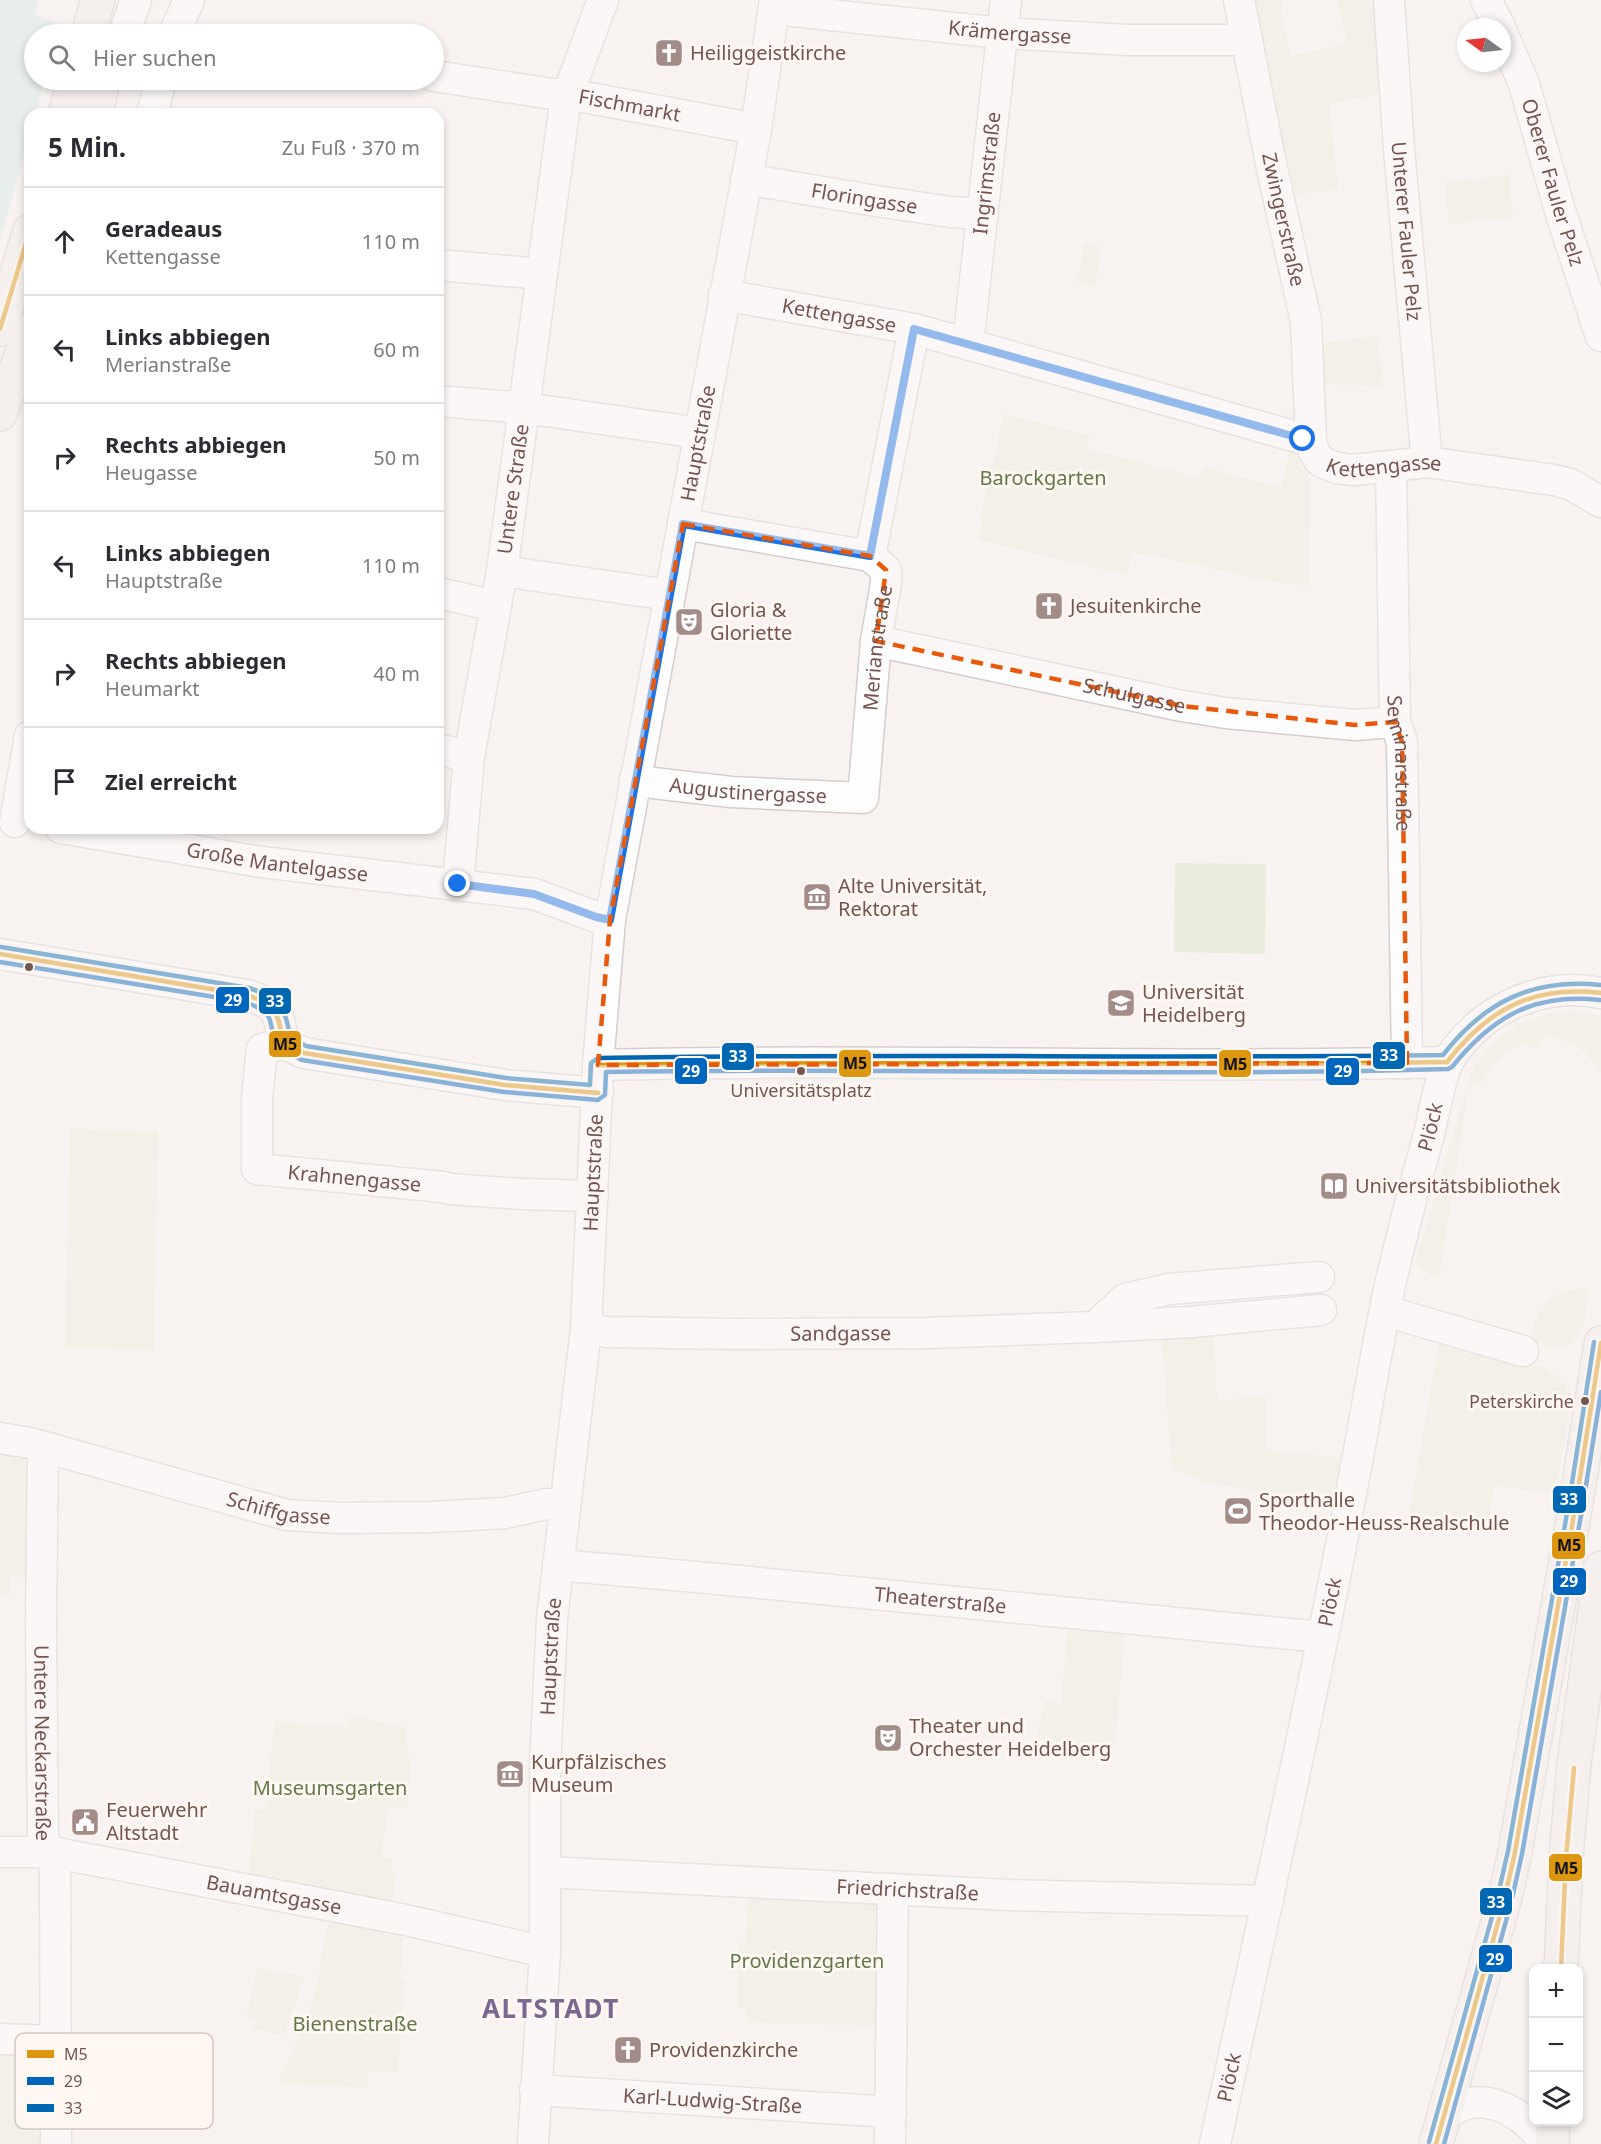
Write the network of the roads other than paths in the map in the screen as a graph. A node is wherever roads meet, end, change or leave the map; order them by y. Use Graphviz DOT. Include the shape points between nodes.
graph roads {
  1 [pos="98,0"];
  2 [pos="116,0"];
  3 [pos="136,0"];
  4 [pos="189,0"];
  5 [pos="603,0"];
  6 [pos="1006,0"];
  7 [pos="1239,0"];
  8 [pos="1389,0"];
  9 [pos="1486,0"];
  10 [pos="775,4"];
  11 [pos="1495,18"];
  12 [pos="91,24"];
  13 [pos="112,24"];
  14 [pos="128,24"];
  15 [pos="178,24"];
  16 [pos="1001,33"];
  17 [pos="1247,40"];
  18 [pos="1511,54"];
  19 [pos="444,77"];
  20 [pos="72,90"];
  21 [pos="101,90"];
  22 [pos="158,90"];
  23 [pos="560,94"];
  24 [pos="66,108"];
  25 [pos="97,108"];
  26 [pos="154,108"];
  27 [pos="756,129"];
  28 [pos="746,179"];
  29 [pos="983,214"];
  30 [pos="444,266"];
  31 [pos="542,274"];
  32 [pos="24,278"];
  33 [pos="724,295"];
  34 [pos="906,327"];
  35 [pos="17,335"];
  36 [pos="1601,336"];
  37 [pos="968,344"];
  38 [pos="444,401"];
  39 [pos="525,408"];
  40 [pos="0,414"];
  41 [pos="699,434"];
  42 [pos="1311,441"];
  43 [pos="1427,462"];
  44 [pos="1392,477"];
  45 [pos="1601,502"];
  46 [pos="683,524"];
  47 [pos="870,556"];
  48 [pos="502,571"];
  49 [pos="444,594"];
  50 [pos="662,594"];
  51 [pos="496,606"];
  52 [pos="876,641"];
  53 [pos="1395,722"];
  54 [pos="24,750"];
  55 [pos="444,751"];
  56 [pos="469,757"];
  57 [pos="635,779"];
  58 [pos="863,798"];
  59 [pos="16,815"];
  60 [pos="96,834"];
  61 [pos="458,884"];
  62 [pos="610,920"];
  63 [pos="0,954"];
  64 [pos="1601,993"];
  65 [pos="283,1043"];
  66 [pos="1447,1062"];
  67 [pos="1407,1063"];
  68 [pos="589,1083"];
  69 [pos="593,1196"];
  70 [pos="1319,1277"];
  71 [pos="1321,1310"];
  72 [pos="1385,1311"];
  73 [pos="1095,1327"];
  74 [pos="586,1329"];
  75 [pos="1601,1343"];
  76 [pos="1523,1351"];
  77 [pos="0,1438"];
  78 [pos="43,1447"];
  79 [pos="564,1504"];
  80 [pos="558,1565"];
  81 [pos="1590,1577"];
  82 [pos="1322,1637"];
  83 [pos="1601,1647"];
  84 [pos="1584,1683"];
  85 [pos="0,1852"];
  86 [pos="51,1852"];
  87 [pos="546,1872"];
  88 [pos="893,1889"];
  89 [pos="1268,1901"];
  90 [pos="545,1952"];
  91 [pos="1561,1964"];
  92 [pos="56,2033"];
  93 [pos="0,2038"];
  94 [pos="15,2039"];
  95 [pos="535,2090"];
  96 [pos="891,2112"];
  97 [pos="1553,2126"];
  98 [pos="1440,2129"];
  99 [pos="528,2136"];
  100 [pos="890,2144"];
  101 [pos="1215,2144"];
  102 [pos="1545,2144"];
  103 [pos="1552,2144"];
  1 -- 12 [label="main road"];
  2 -- 13 [label="main road"];
  3 -- 14 [label="street"];
  4 -- 15 [label="street"];
  5 -- 23 [label="street, Fischmarkt"];
  6 -- 16 [label="street, Ingrimstraße"];
  7 -- 17 [label="street, Zwingerstraße"];
  8 -- 43 [label="street, Unterer Fauler Pelz"];
  9 -- 11 [label="street"];
  10 -- 16 [label="street, Krämergasse"];
  10 -- 27 [label="street, Hauptstraße"];
  16 -- 17 [label="street, Krämergasse" via="1128,40"];
  16 -- 29 [label="street, Ingrimstraße"];
  17 -- 42 [label="street, Zwingerstraße" via="1306,321"];
  18 -- 36 [label="street, Oberer Fauler Pelz" via="1527,92"];
  19 -- 23 [label="street"];
  20 -- 24 [label="main road"];
  21 -- 25 [label="main road"];
  22 -- 26 [label="street"];
  23 -- 27 [label="street, Fischmarkt"];
  23 -- 31 [label="street, Untere Straße" via="560,173"];
  27 -- 28 [label="street, Hauptstraße"];
  28 -- 29 [label="street, Floringasse" via="887,203"];
  28 -- 33 [label="street, Hauptstraße"];
  29 -- 37 [label="street, Ingrimstraße"];
  30 -- 31 [label="street"];
  31 -- 39 [label="street, Untere Straße"];
  32 -- 35 [label="main road"];
  33 -- 34 [label="street, Kettengasse"];
  33 -- 41 [label="street, Hauptstraße"];
  34 -- 37 [label="street, Kettengasse"];
  34 -- 47 [label="street, Merianstraße"];
  35 -- 40 [label="main road"];
  37 -- 42 [label="street, Kettengasse"];
  38 -- 39 [label="street"];
  39 -- 41 [label="street"];
  39 -- 48 [label="street, Untere Straße"];
  41 -- 46 [label="street, Hauptstraße"];
  42 -- 44 [label="street, Kettengasse" via="1320,461 1328,466"];
  43 -- 44 [label="street, Kettengasse"];
  43 -- 45 [label="street, Kettengasse" via="1549,479 1570,484"];
  44 -- 53 [label="street, Seminarstraße"];
  46 -- 47 [label="street"];
  46 -- 50 [label="street, Hauptstraße"];
  47 -- 52 [label="street, Merianstraße" via="886,570"];
  48 -- 50 [label="street"];
  48 -- 51 [label="street, Untere Straße"];
  49 -- 51 [label="street"];
  50 -- 57 [label="street, Hauptstraße" via="671,634"];
  51 -- 56 [label="street, Untere Straße"];
  52 -- 53 [label="street, Schulgasse" via="1226,713 1354,725"];
  52 -- 58 [label="street, Merianstraße"];
  53 -- 67 [label="street, Seminarstraße" via="1402,742"];
  54 -- 59 [label="street"];
  55 -- 56 [label="street"];
  56 -- 61 [label="street, Untere Straße"];
  57 -- 58 [label="street, Augustinergasse" via="731,792"];
  57 -- 62 [label="street, Hauptstraße"];
  60 -- 61 [label="street, Große Mantelgasse" via="261,862"];
  61 -- 62 [label="street, Große Mantelgasse" via="534,894"];
  62 -- 68 [label="street, Hauptstraße"];
  63 -- 65 [label="street" via="247,995 266,1001 275,1010"];
  64 -- 66 [label="street" via="1563,990 1523,999 1478,1026"];
  65 -- 68 [label="street" via="304,1053 505,1085"];
  65 -- 69 [label="street, Krahnengasse" via="262,1049 257,1169 450,1189"];
  66 -- 67 [label="street"];
  66 -- 72 [label="street, Plöck"];
  67 -- 68 [label="street" via="1170,1075 877,1063"];
  68 -- 69 [label="street, Hauptstraße"];
  69 -- 74 [label="street, Hauptstraße" via="601,1251"];
  70 -- 73 [label="street" via="1169,1290 1125,1299"];
  71 -- 73 [label="street, Sandgasse"];
  72 -- 76 [label="street"];
  72 -- 82 [label="street, Plöck"];
  73 -- 74 [label="street, Sandgasse" via="905,1334"];
  74 -- 79 [label="street, Hauptstraße" via="566,1419"];
  75 -- 81 [label="main road"];
  77 -- 78 [label="street, Schiffgasse"];
  78 -- 79 [label="street, Schiffgasse" via="287,1515 431,1517 505,1513"];
  78 -- 86 [label="street, Untere Neckarstraße" via="43,1841"];
  79 -- 80 [label="street, Hauptstraße"];
  80 -- 82 [label="street, Theaterstraße"];
  80 -- 87 [label="street, Hauptstraße" via="536,1767"];
  81 -- 84 [label="main road"];
  81 -- 98 [label="main road"];
  82 -- 89 [label="street, Plöck"];
  83 -- 84 [label="street"];
  84 -- 91 [label="main road" via="1570,1812"];
  85 -- 86 [label="street, Bauamtsgasse"];
  86 -- 90 [label="street, Bauamtsgasse" via="406,1920"];
  86 -- 92 [label="street, Untere Neckarstraße" via="55,1870"];
  87 -- 88 [label="street, Friedrichstraße"];
  87 -- 90 [label="street, Hauptstraße"];
  88 -- 89 [label="street, Friedrichstraße"];
  88 -- 96 [label="street"];
  89 -- 101 [label="street, Plöck"];
  90 -- 95 [label="street, Hauptstraße"];
  93 -- 94 [label="street"];
  95 -- 96 [label="street, Karl-Ludwig-Straße"];
  95 -- 99 [label="street, Hauptstraße"];
  96 -- 100 [label="street"];
  97 -- 103 [label="main road"];
  98 -- 102 [label="street" via="1467,2104 1489,2104 1516,2114"];
}
